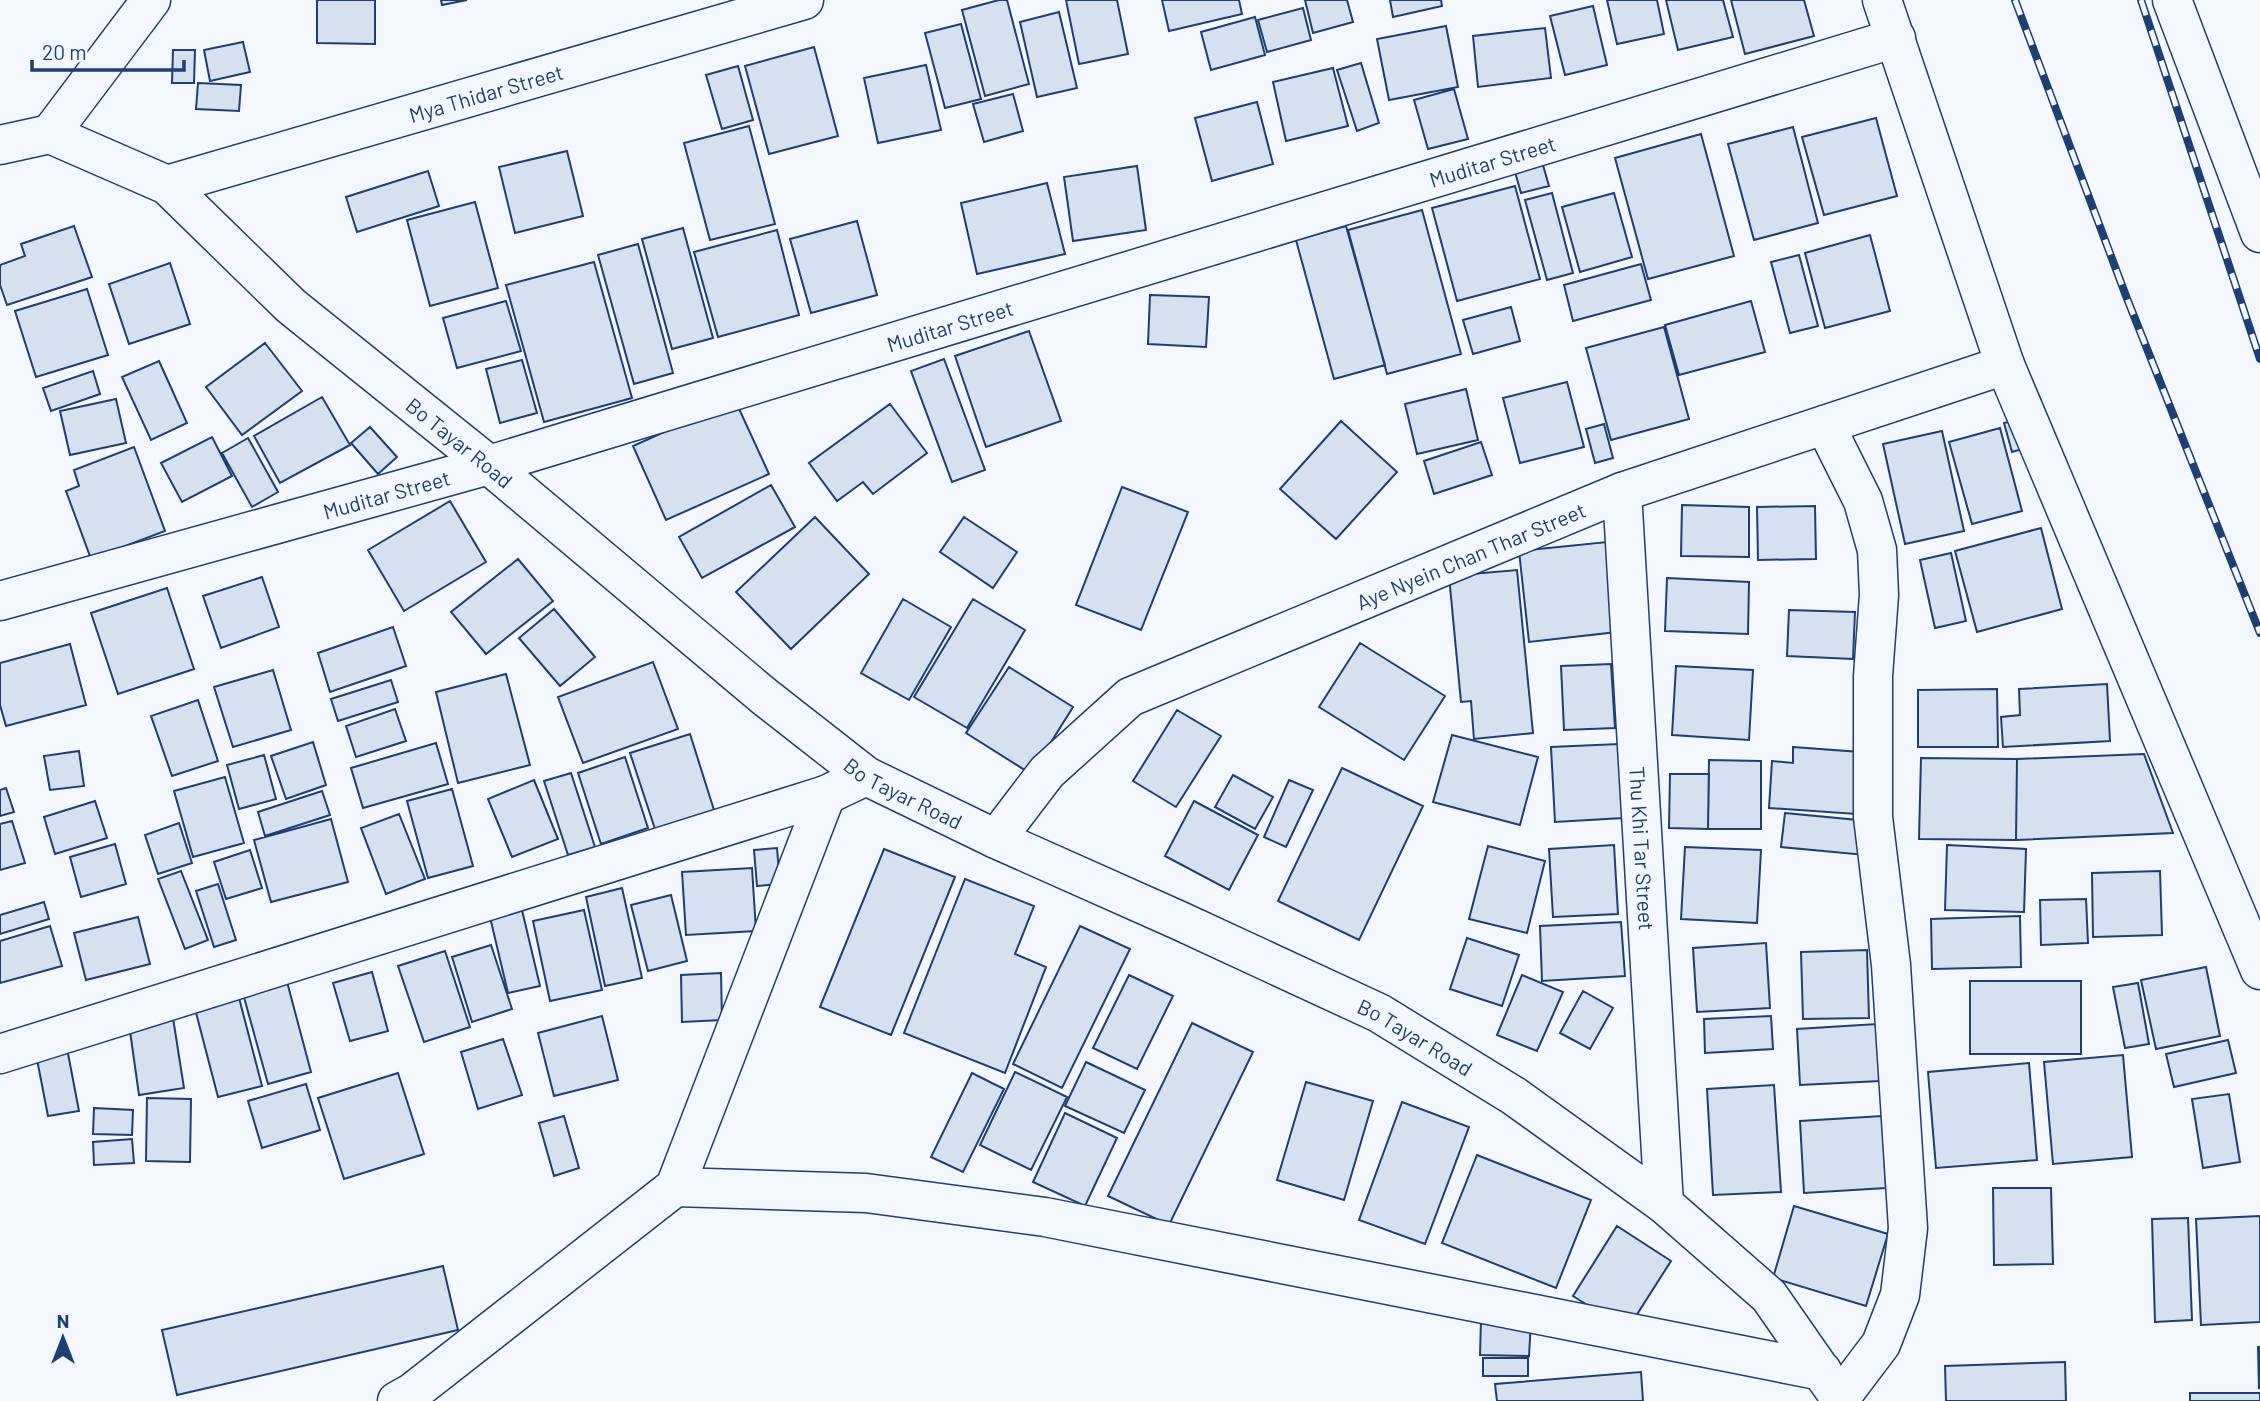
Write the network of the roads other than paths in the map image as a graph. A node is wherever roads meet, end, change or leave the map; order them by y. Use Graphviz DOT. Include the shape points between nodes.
graph roads {
  1 [pos="151,0"];
  2 [pos="804,0"];
  3 [pos="1882,0"];
  4 [pos="2172,0"];
  5 [pos="1896,38"];
  6 [pos="50,134"];
  7 [pos="0,145"];
  8 [pos="167,185"];
  9 [pos="2260,233"];
  10 [pos="2004,365"];
  11 [pos="1825,425"];
  12 [pos="489,465"];
  13 [pos="1622,492"];
  14 [pos="0,601"];
  15 [pos="866,776"];
  16 [pos="826,795"];
  17 [pos="996,839"];
  18 [pos="2260,970"];
  19 [pos="0,1054"];
  20 [pos="675,1187"];
  21 [pos="1664,1204"];
  22 [pos="1835,1390"];
  23 [pos="397,1401"];
  1 -- 6 [label="street"];
  2 -- 8 [label="street, Mya Thidar Street"];
  3 -- 5 [label="street"];
  4 -- 9 [label="street"];
  5 -- 10 [label="street"];
  5 -- 12 [label="street, Muditar Street"];
  6 -- 7 [label="street"];
  6 -- 8 [label="street, Bo Tayar Road"];
  8 -- 12 [label="street, Bo Tayar Road" via="291,306"];
  10 -- 11 [label="street, Aye Nyein Chan Thar Street"];
  10 -- 18 [label="street"];
  11 -- 13 [label="street, Aye Nyein Chan Thar Street"];
  11 -- 22 [label="street" via="1863,502 1877,550 1872,817 1891,965 1908,1228 1900,1295 1881,1344"];
  12 -- 14 [label="street, Muditar Street"];
  12 -- 15 [label="street, Bo Tayar Road" via="765,698"];
  13 -- 17 [label="street, Aye Nyein Chan Thar Street" via="1130,698 1047,772"];
  13 -- 21 [label="street, Thu Khi Tar Street"];
  15 -- 16 [label="street"];
  15 -- 17 [label="street, Bo Tayar Road"];
  16 -- 19 [label="street"];
  16 -- 20 [label="street"];
  17 -- 21 [label="street, Bo Tayar Road" via="1379,1013 1514,1096"];
  20 -- 22 [label="street" via="866,1193 1045,1217"];
  20 -- 23 [label="street"];
  21 -- 22 [label="street, Bo Tayar Road" via="1769,1296"];
}
